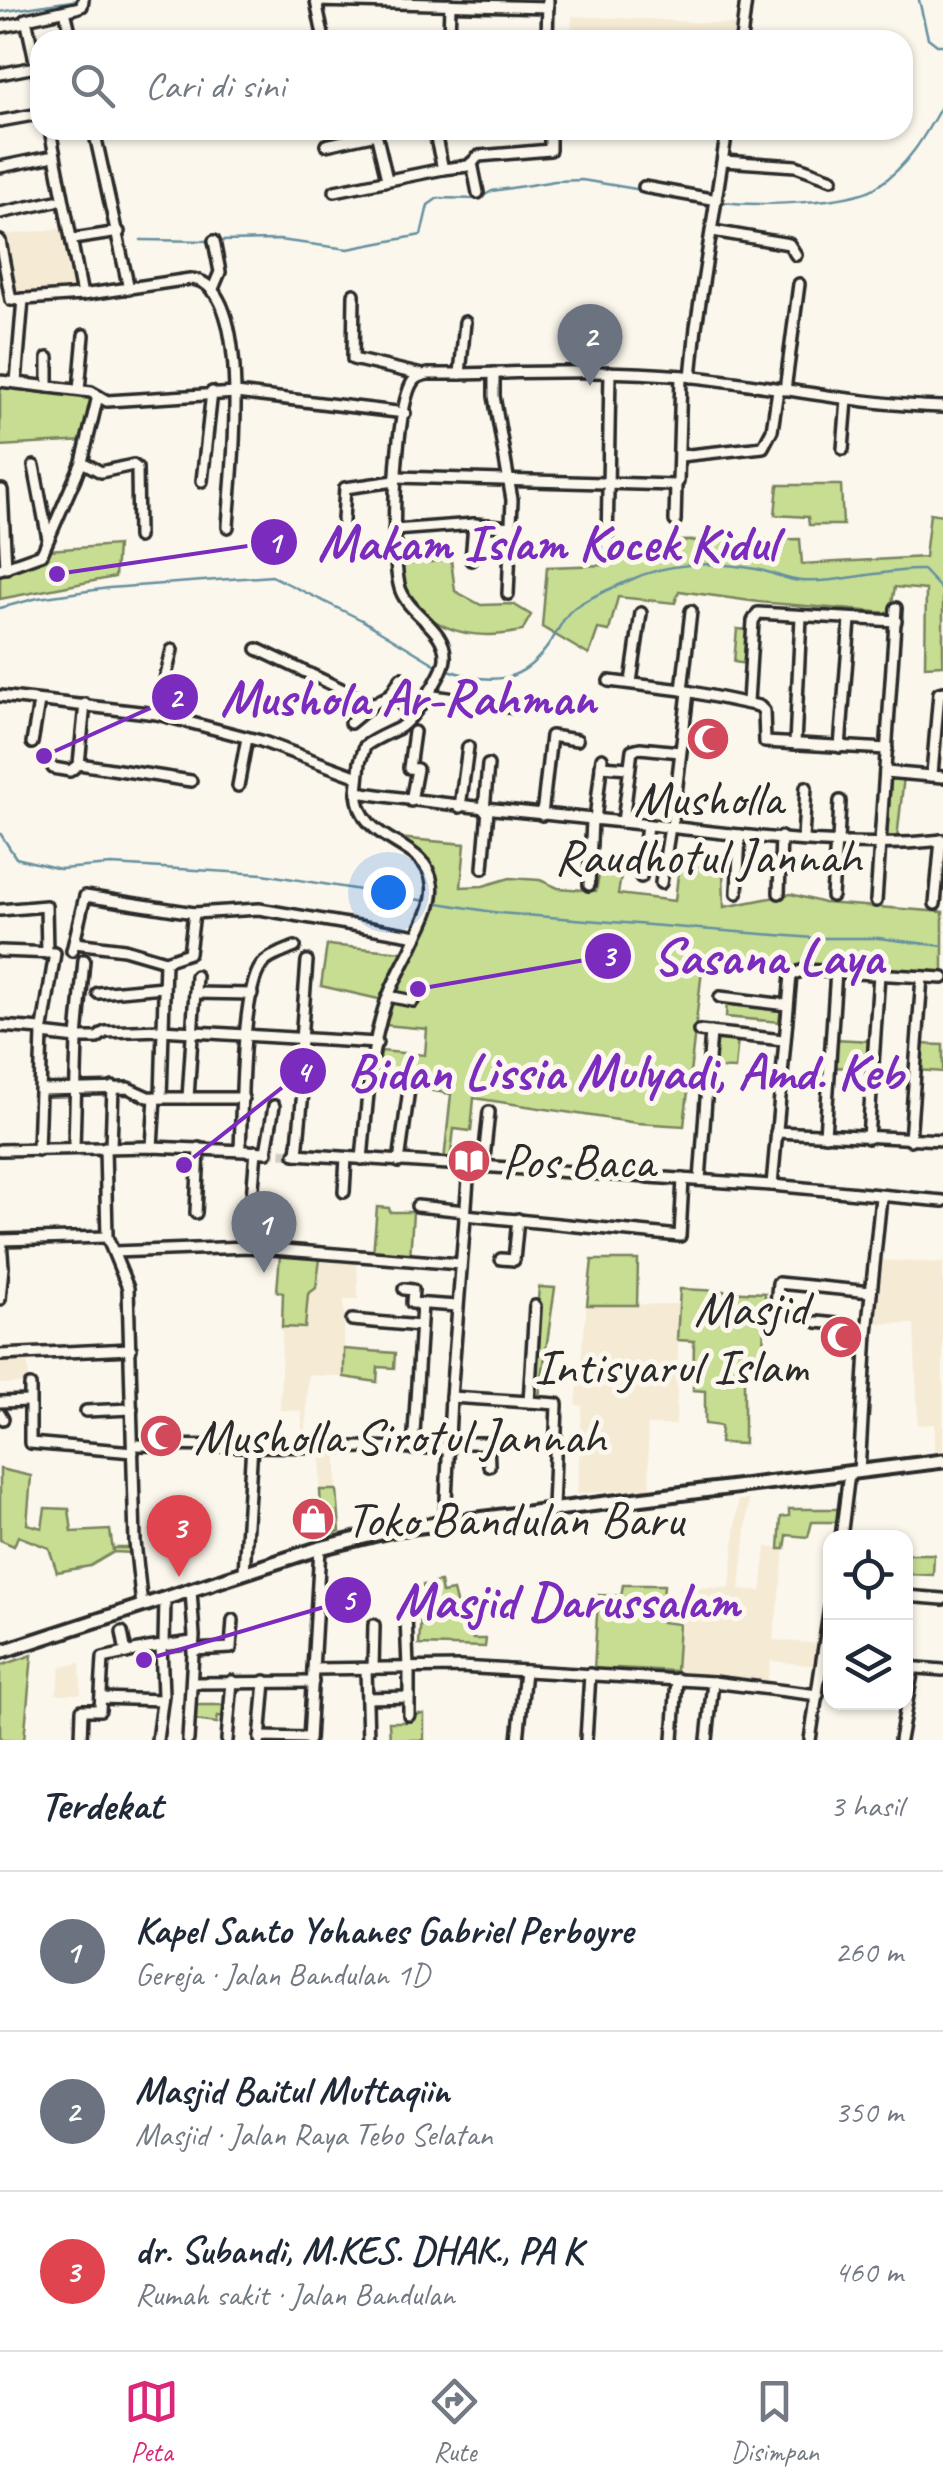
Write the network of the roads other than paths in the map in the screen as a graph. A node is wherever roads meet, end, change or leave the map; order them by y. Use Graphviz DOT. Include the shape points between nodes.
graph roads {
  1 [pos="83,0"];
  2 [pos="746,0"];
  3 [pos="316,1"];
  4 [pos="369,1"];
  5 [pos="548,3"];
  6 [pos="450,4"];
  7 [pos="66,11"];
  8 [pos="21,23"];
  9 [pos="0,28"];
  10 [pos="70,30"];
  11 [pos="322,30"];
  12 [pos="449,30"];
  13 [pos="547,30"];
  14 [pos="742,30"];
  15 [pos="30,38"];
  16 [pos="30,68"];
  17 [pos="0,74"];
  18 [pos="30,116"];
  19 [pos="0,121"];
  20 [pos="52,140"];
  21 [pos="96,140"];
  22 [pos="345,140"];
  23 [pos="378,140"];
  24 [pos="437,140"];
  25 [pos="550,140"];
  26 [pos="725,140"];
  27 [pos="326,145"];
  28 [pos="48,157"];
  29 [pos="722,161"];
  30 [pos="472,163"];
  31 [pos="0,166"];
  32 [pos="444,169"];
  33 [pos="387,179"];
  34 [pos="832,179"];
  35 [pos="644,188"];
  36 [pos="335,191"];
  37 [pos="478,193"];
  38 [pos="717,200"];
  39 [pos="56,201"];
  40 [pos="0,213"];
  41 [pos="712,231"];
  42 [pos="119,232"];
  43 [pos="73,239"];
  44 [pos="0,241"];
  45 [pos="214,241"];
  46 [pos="796,255"];
  47 [pos="799,284"];
  48 [pos="129,289"];
  49 [pos="212,291"];
  50 [pos="82,294"];
  51 [pos="354,294"];
  52 [pos="23,299"];
  53 [pos="465,322"];
  54 [pos="84,335"];
  55 [pos="48,358"];
  56 [pos="610,372"];
  57 [pos="494,373"];
  58 [pos="460,374"];
  59 [pos="422,376"];
  60 [pos="686,376"];
  61 [pos="0,380"];
  62 [pos="16,382"];
  63 [pos="48,387"];
  64 [pos="79,390"];
  65 [pos="782,390"];
  66 [pos="212,392"];
  67 [pos="236,392"];
  68 [pos="98,396"];
  69 [pos="847,400"];
  70 [pos="943,407"];
  71 [pos="405,413"];
  72 [pos="844,450"];
  73 [pos="680,456"];
  74 [pos="82,462"];
  75 [pos="34,466"];
  76 [pos="396,479"];
  77 [pos="202,481"];
  78 [pos="510,482"];
  79 [pos="676,484"];
  80 [pos="607,485"];
  81 [pos="2,490"];
  82 [pos="676,521"];
  83 [pos="474,524"];
  84 [pos="228,527"];
  85 [pos="512,527"];
  86 [pos="394,530"];
  87 [pos="342,536"];
  88 [pos="138,537"];
  89 [pos="48,539"];
  90 [pos="607,546"];
  91 [pos="471,560"];
  92 [pos="3,568"];
  93 [pos="508,594"];
  94 [pos="896,608"];
  95 [pos="691,612"];
  96 [pos="640,613"];
  97 [pos="801,617"];
  98 [pos="850,620"];
  99 [pos="896,621"];
  100 [pos="172,650"];
  101 [pos="257,650"];
  102 [pos="401,678"];
  103 [pos="609,680"];
  104 [pos="632,682"];
  105 [pos="685,691"];
  106 [pos="943,692"];
  107 [pos="390,695"];
  108 [pos="427,695"];
  109 [pos="0,696"];
  110 [pos="39,702"];
  111 [pos="748,702"];
  112 [pos="85,704"];
  113 [pos="373,704"];
  114 [pos="516,708"];
  115 [pos="157,714"];
  116 [pos="413,714"];
  117 [pos="350,722"];
  118 [pos="414,732"];
  119 [pos="247,738"];
  120 [pos="576,740"];
  121 [pos="32,744"];
  122 [pos="795,744"];
  123 [pos="840,746"];
  124 [pos="468,747"];
  125 [pos="886,749"];
  126 [pos="680,752"];
  127 [pos="79,764"];
  128 [pos="488,765"];
  129 [pos="53,768"];
  130 [pos="630,768"];
  131 [pos="885,772"];
  132 [pos="938,776"];
  133 [pos="358,777"];
  134 [pos="191,781"];
  135 [pos="238,786"];
  136 [pos="806,788"];
  137 [pos="357,792"];
  138 [pos="412,801"];
  139 [pos="840,801"];
  140 [pos="460,807"];
  141 [pos="486,810"];
  142 [pos="542,815"];
  143 [pos="594,820"];
  144 [pos="623,822"];
  145 [pos="648,825"];
  146 [pos="671,827"];
  147 [pos="740,834"];
  148 [pos="781,837"];
  149 [pos="803,838"];
  150 [pos="942,840"];
  151 [pos="837,841"];
  152 [pos="881,844"];
  153 [pos="483,868"];
  154 [pos="640,877"];
  155 [pos="661,883"];
  156 [pos="589,885"];
  157 [pos="738,893"];
  158 [pos="779,893"];
  159 [pos="832,896"];
  160 [pos="876,901"];
  161 [pos="935,904"];
  162 [pos="0,910"];
  163 [pos="194,913"];
  164 [pos="416,936"];
  165 [pos="295,947"];
  166 [pos="0,951"];
  167 [pos="47,953"];
  168 [pos="84,960"];
  169 [pos="165,961"];
  170 [pos="307,961"];
  171 [pos="836,971"];
  172 [pos="879,974"];
  173 [pos="196,976"];
  174 [pos="922,977"];
  175 [pos="943,978"];
  176 [pos="162,987"];
  177 [pos="98,993"];
  178 [pos="195,993"];
  179 [pos="252,994"];
  180 [pos="388,996"];
  181 [pos="720,997"];
  182 [pos="414,1001"];
  183 [pos="787,1005"];
  184 [pos="0,1026"];
  185 [pos="161,1030"];
  186 [pos="699,1030"];
  187 [pos="42,1031"];
  188 [pos="192,1031"];
  189 [pos="711,1032"];
  190 [pos="248,1034"];
  191 [pos="302,1037"];
  192 [pos="77,1038"];
  193 [pos="783,1040"];
  194 [pos="377,1043"];
  195 [pos="113,1087"];
  196 [pos="409,1089"];
  197 [pos="41,1090"];
  198 [pos="76,1091"];
  199 [pos="158,1097"];
  200 [pos="188,1098"];
  201 [pos="243,1098"];
  202 [pos="274,1106"];
  203 [pos="489,1112"];
  204 [pos="776,1132"];
  205 [pos="825,1135"];
  206 [pos="868,1138"];
  207 [pos="910,1140"];
  208 [pos="943,1140"];
  209 [pos="108,1147"];
  210 [pos="152,1147"];
  211 [pos="74,1148"];
  212 [pos="200,1148"];
  213 [pos="0,1150"];
  214 [pos="38,1150"];
  215 [pos="240,1150"];
  216 [pos="263,1152"];
  217 [pos="346,1158"];
  218 [pos="362,1159"];
  219 [pos="399,1162"];
  220 [pos="469,1167"];
  221 [pos="484,1168"];
  222 [pos="683,1179"];
  223 [pos="700,1180"];
  224 [pos="772,1185"];
  225 [pos="344,1192"];
  226 [pos="880,1196"];
  227 [pos="943,1202"];
  228 [pos="417,1206"];
  229 [pos="196,1213"];
  230 [pos="465,1213"];
  231 [pos="518,1219"];
  232 [pos="108,1237"];
  233 [pos="0,1240"];
  234 [pos="248,1247"];
  235 [pos="114,1252"];
  236 [pos="500,1259"];
  237 [pos="460,1264"];
  238 [pos="404,1289"];
  239 [pos="872,1292"];
  240 [pos="0,1299"];
  241 [pos="422,1304"];
  242 [pos="457,1306"];
  243 [pos="535,1306"];
  244 [pos="775,1316"];
  245 [pos="352,1320"];
  246 [pos="817,1322"];
  247 [pos="420,1326"];
  248 [pos="867,1332"];
  249 [pos="131,1350"];
  250 [pos="0,1355"];
  251 [pos="30,1386"];
  252 [pos="450,1397"];
  253 [pos="29,1401"];
  254 [pos="0,1402"];
  255 [pos="529,1402"];
  256 [pos="132,1409"];
  257 [pos="86,1410"];
  258 [pos="252,1445"];
  259 [pos="448,1446"];
  260 [pos="133,1448"];
  261 [pos="414,1449"];
  262 [pos="943,1461"];
  263 [pos="489,1466"];
  264 [pos="854,1472"];
  265 [pos="553,1508"];
  266 [pos="445,1521"];
  267 [pos="842,1530"];
  268 [pos="320,1548"];
  269 [pos="244,1572"];
  270 [pos="191,1590"];
  271 [pos="913,1597"];
  272 [pos="165,1599"];
  273 [pos="943,1599"];
  274 [pos="142,1606"];
  275 [pos="406,1616"];
  276 [pos="233,1620"];
  277 [pos="374,1625"];
  278 [pos="122,1632"];
  279 [pos="162,1646"];
  280 [pos="192,1646"];
  281 [pos="0,1652"];
  282 [pos="126,1653"];
  283 [pos="408,1668"];
  284 [pos="913,1668"];
  285 [pos="313,1669"];
  286 [pos="370,1669"];
  287 [pos="943,1670"];
  288 [pos="525,1671"];
  289 [pos="590,1674"];
  290 [pos="823,1677"];
  291 [pos="677,1679"];
  292 [pos="232,1681"];
  293 [pos="265,1681"];
  294 [pos="313,1682"];
  295 [pos="713,1682"];
  296 [pos="194,1683"];
  297 [pos="409,1696"];
  298 [pos="818,1696"];
  299 [pos="101,1698"];
  300 [pos="367,1698"];
  301 [pos="162,1700"];
  302 [pos="904,1710"];
  303 [pos="409,1715"];
  304 [pos="260,1738"];
  305 [pos="309,1739"];
  306 [pos="82,1740"];
  307 [pos="157,1740"];
  308 [pos="188,1740"];
  309 [pos="227,1740"];
  310 [pos="368,1740"];
  311 [pos="518,1740"];
  312 [pos="586,1740"];
  313 [pos="673,1740"];
  314 [pos="707,1740"];
  315 [pos="810,1740"];
  316 [pos="900,1740"];
  1 -- 7 [label="street"];
  2 -- 14 [label="street"];
  3 -- 4 [label="street"];
  3 -- 11 [label="street"];
  4 -- 6 [label="street"];
  5 -- 6 [label="street"];
  5 -- 13 [label="street"];
  6 -- 12 [label="street"];
  7 -- 10 [label="street"];
  7 -- 15 [label="street" via="26,19"];
  8 -- 9 [label="street"];
  16 -- 17 [label="street"];
  18 -- 19 [label="street"];
  20 -- 43 [label="street"];
  21 -- 42 [label="street"];
  22 -- 27 [label="street"];
  23 -- 33 [label="street"];
  24 -- 32 [label="street"];
  25 -- 30 [label="street" via="550,150 479,156"];
  26 -- 29 [label="street"];
  28 -- 31 [label="street"];
  29 -- 34 [label="street" via="796,166"];
  29 -- 38 [label="street"];
  30 -- 32 [label="street"];
  30 -- 37 [label="street"];
  32 -- 33 [label="street"];
  33 -- 36 [label="street"];
  35 -- 38 [label="street"];
  38 -- 41 [label="street"];
  39 -- 40 [label="street"];
  41 -- 46 [label="street" via="789,244"];
  41 -- 60 [label="street"];
  42 -- 43 [label="street"];
  42 -- 48 [label="street"];
  43 -- 50 [label="street"];
  44 -- 52 [label="street" via="12,300"];
  45 -- 49 [label="street" via="220,266"];
  47 -- 65 [label="street"];
  48 -- 49 [label="street" via="196,280"];
  48 -- 50 [label="street"];
  49 -- 67 [label="street" via="234,347"];
  50 -- 52 [label="street"];
  51 -- 59 [label="street" via="354,359"];
  52 -- 62 [label="street"];
  53 -- 58 [label="street"];
  54 -- 64 [label="street"];
  55 -- 63 [label="street"];
  56 -- 57 [label="street"];
  56 -- 60 [label="street"];
  56 -- 80 [label="street"];
  57 -- 58 [label="street"];
  57 -- 78 [label="street"];
  58 -- 59 [label="street"];
  59 -- 71 [label="street" via="411,386"];
  60 -- 65 [label="street"];
  60 -- 73 [label="street"];
  61 -- 62 [label="street"];
  62 -- 63 [label="street"];
  63 -- 64 [label="street"];
  64 -- 68 [label="street"];
  65 -- 69 [label="street"];
  65 -- 73 [label="street" via="763,447"];
  66 -- 67 [label="street"];
  66 -- 68 [label="street"];
  66 -- 77 [label="street"];
  67 -- 71 [label="street"];
  67 -- 84 [label="street"];
  68 -- 74 [label="street"];
  69 -- 70 [label="street"];
  69 -- 72 [label="street"];
  71 -- 76 [label="street"];
  73 -- 79 [label="street"];
  74 -- 88 [label="street" via="102,472 136,466"];
  74 -- 89 [label="street"];
  75 -- 89 [label="street"];
  76 -- 78 [label="street"];
  76 -- 86 [label="street"];
  76 -- 87 [label="street" via="345,488"];
  78 -- 80 [label="street"];
  78 -- 85 [label="street"];
  79 -- 80 [label="street"];
  79 -- 82 [label="street"];
  80 -- 90 [label="street"];
  81 -- 92 [label="street"];
  83 -- 85 [label="street"];
  83 -- 86 [label="street"];
  83 -- 91 [label="street"];
  85 -- 93 [label="street"];
  86 -- 108 [label="street" via="402,594 441,640 443,667"];
  89 -- 92 [label="street" via="42,554"];
  94 -- 99 [label="street"];
  95 -- 105 [label="street"];
  96 -- 104 [label="street"];
  97 -- 98 [label="street"];
  97 -- 111 [label="street" via="754,616"];
  97 -- 122 [label="street"];
  98 -- 99 [label="street"];
  98 -- 123 [label="street"];
  99 -- 125 [label="street"];
  100 -- 115 [label="street"];
  101 -- 113 [label="street"];
  102 -- 107 [label="street"];
  103 -- 104 [label="street"];
  104 -- 105 [label="street"];
  105 -- 111 [label="street"];
  105 -- 126 [label="street"];
  106 -- 132 [label="street"];
  107 -- 113 [label="street"];
  107 -- 116 [label="street"];
  108 -- 114 [label="street"];
  108 -- 116 [label="street"];
  109 -- 110 [label="street"];
  110 -- 112 [label="street"];
  110 -- 121 [label="street"];
  111 -- 122 [label="street" via="764,709 764,741"];
  112 -- 115 [label="street"];
  112 -- 127 [label="street"];
  113 -- 117 [label="street"];
  115 -- 119 [label="street"];
  116 -- 133 [label="street" via="366,746"];
  118 -- 138 [label="street"];
  119 -- 133 [label="street"];
  119 -- 135 [label="street"];
  120 -- 142 [label="street" via="551,736"];
  122 -- 123 [label="street"];
  123 -- 125 [label="street"];
  124 -- 140 [label="street"];
  125 -- 131 [label="street"];
  126 -- 130 [label="street" via="634,748"];
  126 -- 146 [label="street"];
  127 -- 129 [label="street" via="70,771"];
  127 -- 134 [label="street"];
  128 -- 141 [label="street"];
  130 -- 143 [label="street" via="602,762"];
  130 -- 144 [label="street"];
  131 -- 132 [label="street"];
  131 -- 152 [label="street"];
  133 -- 137 [label="street"];
  136 -- 149 [label="street"];
  137 -- 138 [label="street"];
  137 -- 164 [label="street" via="364,821 428,869 432,898"];
  138 -- 140 [label="street"];
  139 -- 151 [label="street"];
  140 -- 141 [label="street"];
  141 -- 142 [label="street"];
  141 -- 153 [label="street"];
  142 -- 143 [label="street"];
  143 -- 144 [label="street"];
  143 -- 156 [label="street"];
  144 -- 145 [label="street"];
  145 -- 146 [label="street"];
  145 -- 154 [label="street"];
  146 -- 147 [label="street"];
  146 -- 155 [label="street"];
  147 -- 148 [label="street"];
  147 -- 157 [label="street"];
  148 -- 149 [label="street"];
  148 -- 158 [label="street"];
  149 -- 151 [label="street"];
  150 -- 152 [label="street"];
  150 -- 161 [label="street"];
  151 -- 152 [label="street"];
  151 -- 159 [label="street"];
  152 -- 160 [label="street"];
  162 -- 167 [label="street" via="46,906"];
  163 -- 164 [label="street" via="260,909"];
  163 -- 169 [label="street" via="189,954"];
  163 -- 169 [label="street" via="85,896 74,947"];
  164 -- 180 [label="street"];
  165 -- 179 [label="street" via="262,964"];
  166 -- 167 [label="street"];
  167 -- 187 [label="street" via="56,953"];
  168 -- 192 [label="street"];
  169 -- 176 [label="street"];
  170 -- 191 [label="street"];
  171 -- 172 [label="street"];
  171 -- 183 [label="street" via="791,975"];
  171 -- 205 [label="street"];
  172 -- 174 [label="street"];
  172 -- 206 [label="street"];
  173 -- 178 [label="street"];
  174 -- 175 [label="street"];
  174 -- 207 [label="street"];
  176 -- 177 [label="street"];
  176 -- 185 [label="street"];
  178 -- 179 [label="street"];
  178 -- 188 [label="street"];
  179 -- 190 [label="street"];
  180 -- 182 [label="street"];
  180 -- 194 [label="street"];
  181 -- 183 [label="street"];
  183 -- 193 [label="street"];
  184 -- 187 [label="street"];
  185 -- 188 [label="street"];
  185 -- 192 [label="street"];
  185 -- 199 [label="street"];
  186 -- 189 [label="street"];
  187 -- 192 [label="street"];
  187 -- 197 [label="street"];
  188 -- 190 [label="street"];
  188 -- 200 [label="street"];
  189 -- 193 [label="street"];
  189 -- 223 [label="street"];
  190 -- 191 [label="street"];
  190 -- 201 [label="street"];
  191 -- 194 [label="street"];
  191 -- 217 [label="street" via="296,1154"];
  192 -- 198 [label="street"];
  193 -- 204 [label="street"];
  194 -- 218 [label="street"];
  195 -- 198 [label="street"];
  195 -- 199 [label="street"];
  195 -- 209 [label="street"];
  196 -- 219 [label="street"];
  197 -- 198 [label="street"];
  197 -- 214 [label="street"];
  198 -- 211 [label="street"];
  199 -- 200 [label="street"];
  199 -- 210 [label="street"];
  200 -- 201 [label="street"];
  201 -- 215 [label="street"];
  202 -- 216 [label="street"];
  203 -- 221 [label="street"];
  204 -- 205 [label="street"];
  204 -- 224 [label="street"];
  205 -- 206 [label="street"];
  206 -- 207 [label="street"];
  207 -- 208 [label="street"];
  209 -- 210 [label="street"];
  209 -- 211 [label="street"];
  209 -- 232 [label="street"];
  210 -- 212 [label="street"];
  211 -- 214 [label="street"];
  212 -- 215 [label="street"];
  212 -- 229 [label="street"];
  213 -- 214 [label="street"];
  215 -- 216 [label="street"];
  216 -- 234 [label="street"];
  217 -- 218 [label="street"];
  217 -- 225 [label="street"];
  218 -- 219 [label="street"];
  219 -- 220 [label="street"];
  220 -- 221 [label="street"];
  220 -- 230 [label="street"];
  221 -- 222 [label="street"];
  222 -- 223 [label="street"];
  222 -- 231 [label="street" via="680,1236"];
  223 -- 224 [label="street"];
  224 -- 226 [label="street"];
  226 -- 227 [label="street"];
  226 -- 239 [label="street"];
  228 -- 230 [label="street"];
  230 -- 231 [label="street"];
  230 -- 237 [label="street"];
  231 -- 236 [label="street" via="514,1260"];
  232 -- 233 [label="street"];
  232 -- 235 [label="street"];
  233 -- 240 [label="street"];
  234 -- 235 [label="street"];
  234 -- 237 [label="street"];
  235 -- 249 [label="street" via="128,1281"];
  237 -- 242 [label="street"];
  238 -- 241 [label="street" via="413,1290 412,1303"];
  239 -- 244 [label="street" via="778,1283"];
  239 -- 248 [label="street"];
  241 -- 242 [label="street"];
  241 -- 247 [label="street"];
  242 -- 252 [label="street"];
  243 -- 255 [label="street"];
  245 -- 247 [label="street"];
  246 -- 248 [label="street"];
  247 -- 261 [label="street"];
  248 -- 264 [label="street"];
  249 -- 250 [label="street"];
  249 -- 256 [label="street"];
  251 -- 253 [label="street"];
  252 -- 255 [label="street"];
  252 -- 259 [label="street"];
  253 -- 254 [label="street"];
  253 -- 260 [label="street" via="30,1443"];
  255 -- 265 [label="street" via="557,1404"];
  256 -- 257 [label="street"];
  256 -- 260 [label="street"];
  258 -- 260 [label="street"];
  258 -- 261 [label="street"];
  258 -- 269 [label="street"];
  259 -- 261 [label="street"];
  259 -- 263 [label="street" via="488,1443"];
  259 -- 266 [label="street"];
  260 -- 274 [label="street"];
  262 -- 264 [label="main road"];
  264 -- 265 [label="main road"];
  264 -- 267 [label="street"];
  265 -- 266 [label="main road"];
  266 -- 268 [label="main road"];
  268 -- 269 [label="main road"];
  268 -- 285 [label="street"];
  269 -- 270 [label="main road"];
  270 -- 272 [label="main road"];
  270 -- 280 [label="street"];
  271 -- 273 [label="street"];
  272 -- 274 [label="main road"];
  272 -- 279 [label="street"];
  274 -- 281 [label="main road"];
  275 -- 283 [label="street"];
  276 -- 280 [label="street" via="232,1648"];
  277 -- 286 [label="street"];
  278 -- 282 [label="street"];
  279 -- 280 [label="street"];
  279 -- 282 [label="street"];
  279 -- 301 [label="street"];
  280 -- 296 [label="street"];
  282 -- 299 [label="street" via="102,1660"];
  283 -- 286 [label="street"];
  283 -- 288 [label="street"];
  283 -- 297 [label="street"];
  284 -- 287 [label="street"];
  285 -- 286 [label="street"];
  285 -- 294 [label="street"];
  286 -- 300 [label="street"];
  288 -- 289 [label="street"];
  288 -- 311 [label="street"];
  289 -- 291 [label="street"];
  289 -- 312 [label="street"];
  290 -- 298 [label="street"];
  291 -- 295 [label="street"];
  291 -- 313 [label="street"];
  292 -- 293 [label="street"];
  292 -- 296 [label="street"];
  292 -- 309 [label="street"];
  293 -- 294 [label="street"];
  293 -- 304 [label="street"];
  294 -- 305 [label="street"];
  295 -- 298 [label="street"];
  295 -- 314 [label="street"];
  296 -- 308 [label="street"];
  297 -- 300 [label="street"];
  297 -- 303 [label="street"];
  298 -- 315 [label="street"];
  299 -- 301 [label="street"];
  299 -- 306 [label="street" via="100,1710 82,1710"];
  300 -- 310 [label="street"];
  301 -- 307 [label="street"];
  302 -- 316 [label="street"];
  304 -- 305 [label="street"];
}
